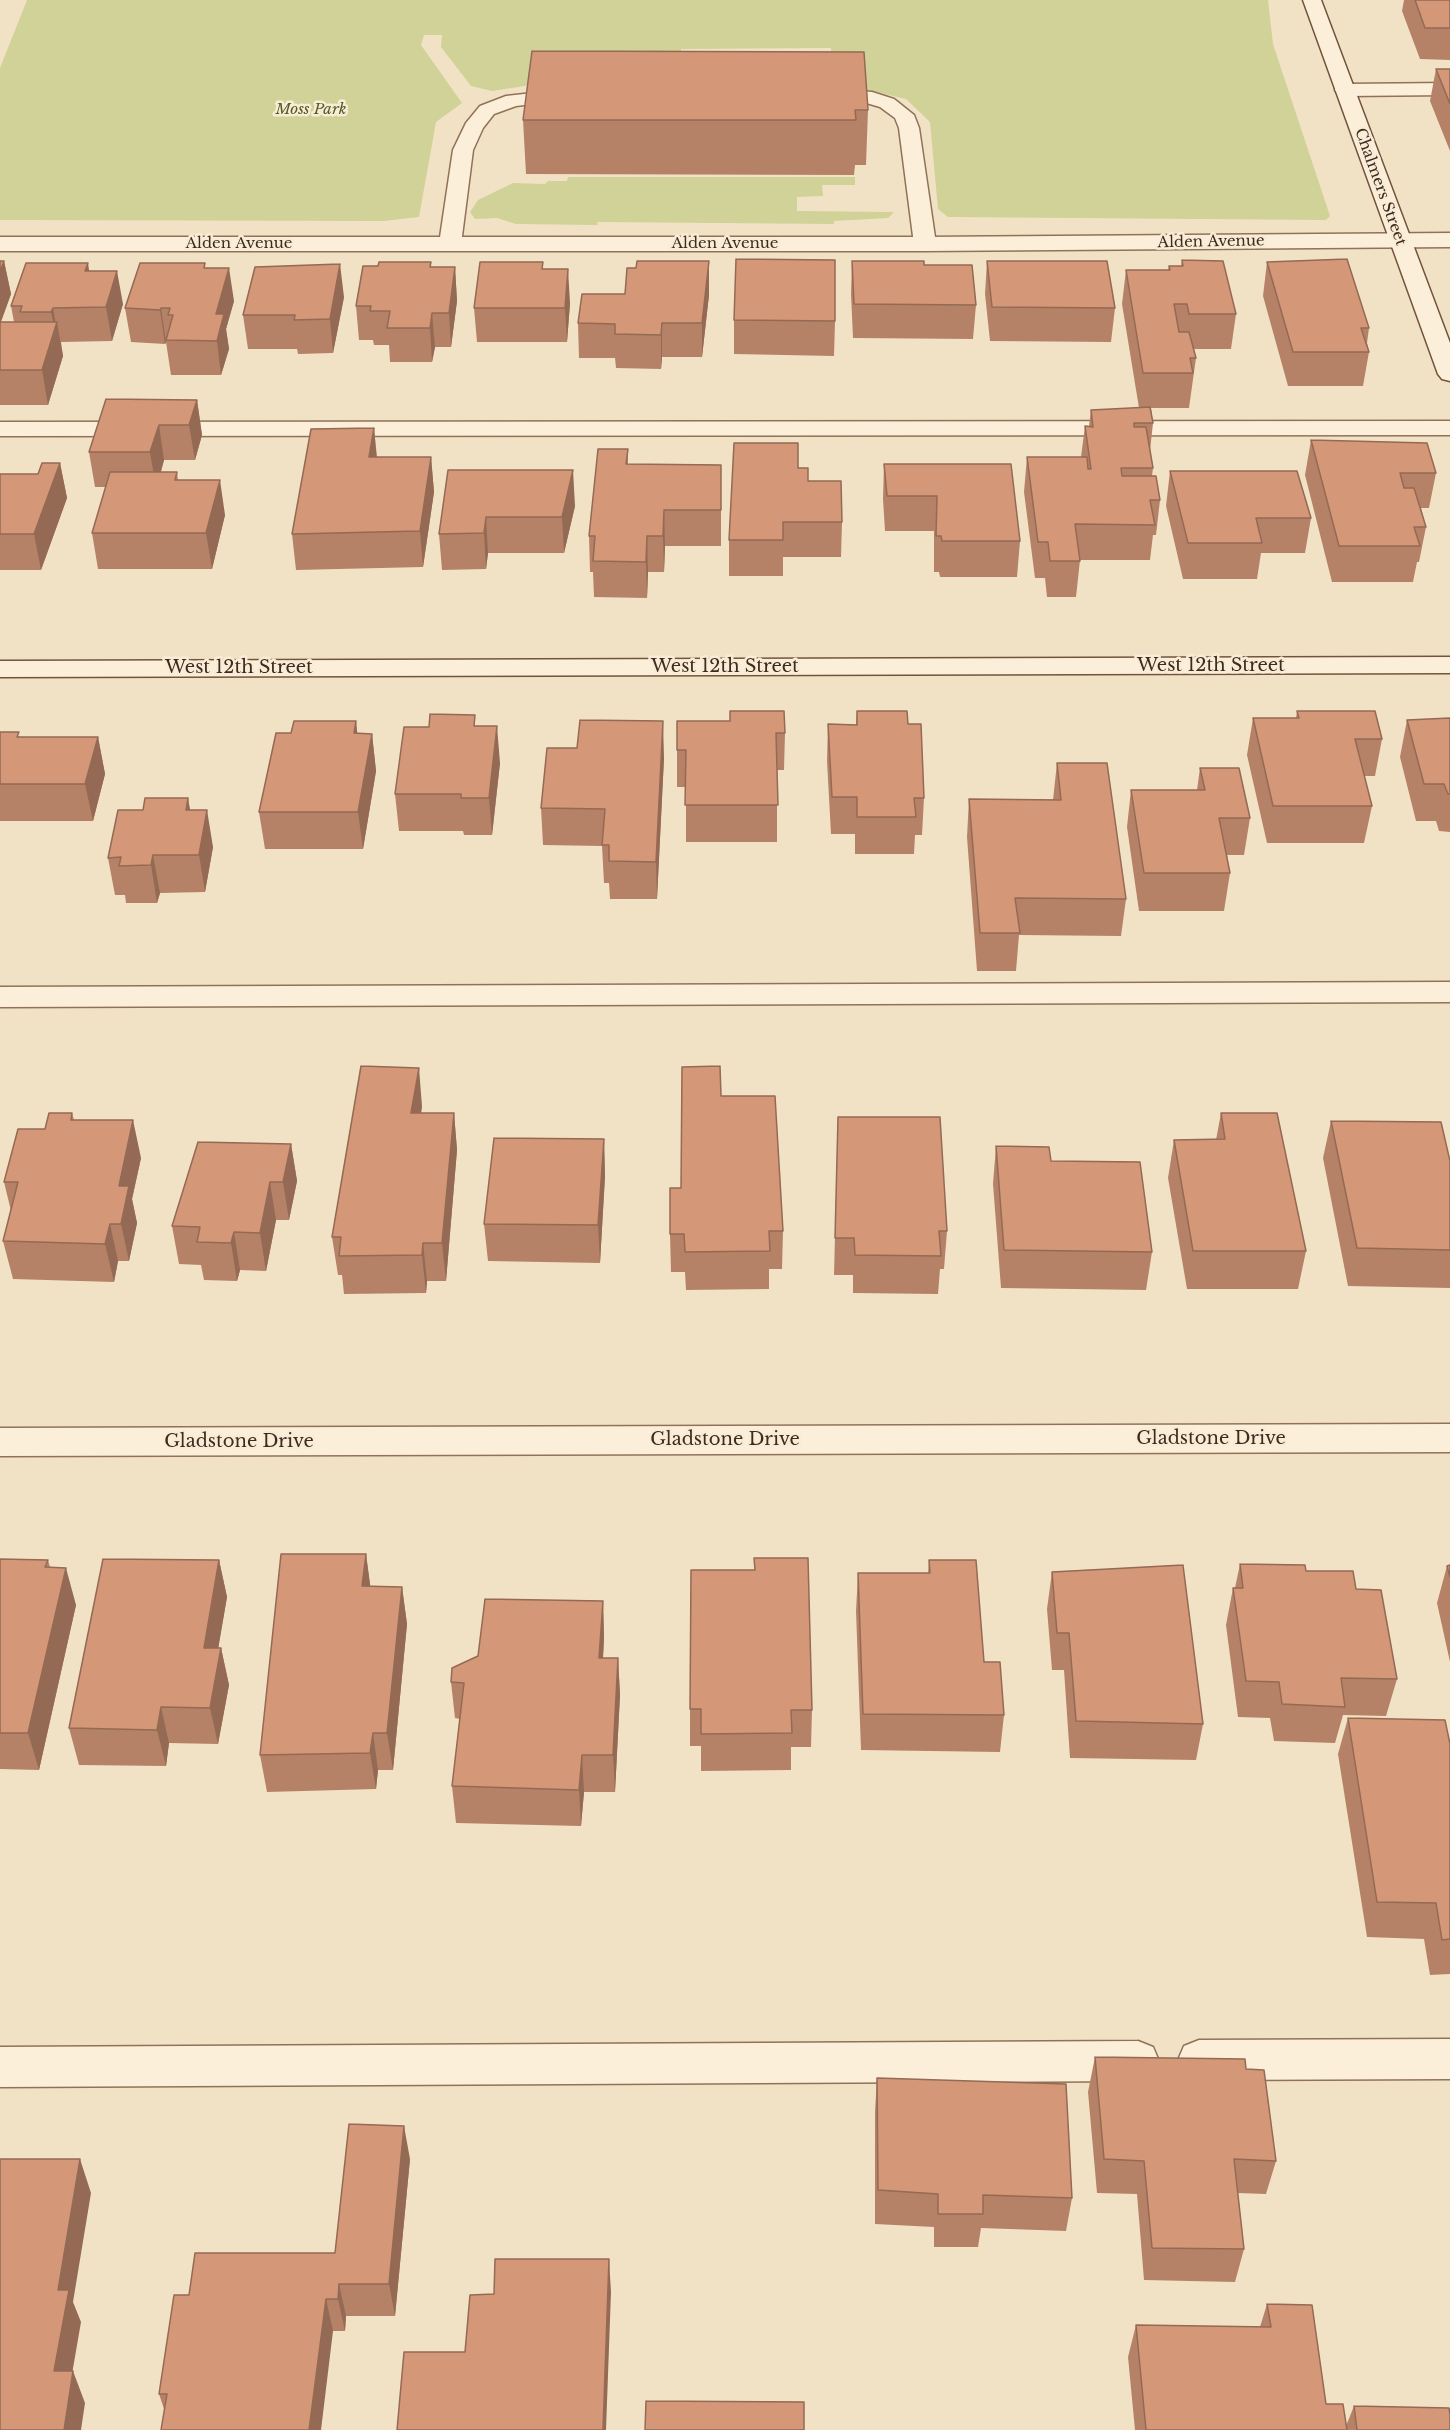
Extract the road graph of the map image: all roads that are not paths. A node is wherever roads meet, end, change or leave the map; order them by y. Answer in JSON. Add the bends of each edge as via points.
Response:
{"nodes":[{"id":1,"x":1312,"y":0,"type":"edge"},
{"id":2,"x":1450,"y":89,"type":"edge"},
{"id":3,"x":1345,"y":90,"type":"junction"},
{"id":4,"x":585,"y":94,"type":"edge"},
{"id":5,"x":808,"y":94,"type":"edge"},
{"id":6,"x":1400,"y":240,"type":"junction"},
{"id":7,"x":1450,"y":240,"type":"edge"},
{"id":8,"x":0,"y":244,"type":"edge"},
{"id":9,"x":450,"y":244,"type":"junction"},
{"id":10,"x":925,"y":244,"type":"junction"},
{"id":11,"x":1450,"y":374,"type":"edge"},
{"id":12,"x":1450,"y":428,"type":"edge"},
{"id":13,"x":0,"y":429,"type":"edge"},
{"id":14,"x":1450,"y":665,"type":"edge"},
{"id":15,"x":0,"y":669,"type":"edge"},
{"id":16,"x":1450,"y":992,"type":"edge"},
{"id":17,"x":0,"y":997,"type":"edge"},
{"id":18,"x":1450,"y":1438,"type":"edge"},
{"id":19,"x":0,"y":1443,"type":"edge"},
{"id":20,"x":1450,"y":2059,"type":"edge"},
{"id":21,"x":0,"y":2067,"type":"edge"}],
"edges":[{"from":1,"to":3,"type":"street","name":"Chalmers Street"},
{"from":2,"to":3,"type":"street"},
{"from":3,"to":6,"type":"street","name":"Chalmers Street"},
{"from":4,"to":9,"type":"street","via":[[513,100],[487,110],[473,127],[464,150]]},
{"from":5,"to":10,"type":"street","via":[[865,96],[887,103],[904,115]]},
{"from":6,"to":7,"type":"street","name":"Alden Avenue"},
{"from":6,"to":10,"type":"street","name":"Alden Avenue"},
{"from":6,"to":11,"type":"street","name":"Chalmers Street"},
{"from":8,"to":9,"type":"street","name":"Alden Avenue"},
{"from":9,"to":10,"type":"street","name":"Alden Avenue"},
{"from":12,"to":13,"type":"street"},
{"from":14,"to":15,"type":"street","name":"West 12th Street"},
{"from":16,"to":17,"type":"street"},
{"from":18,"to":19,"type":"street","name":"Gladstone Drive"},
{"from":20,"to":21,"type":"street"}]}
